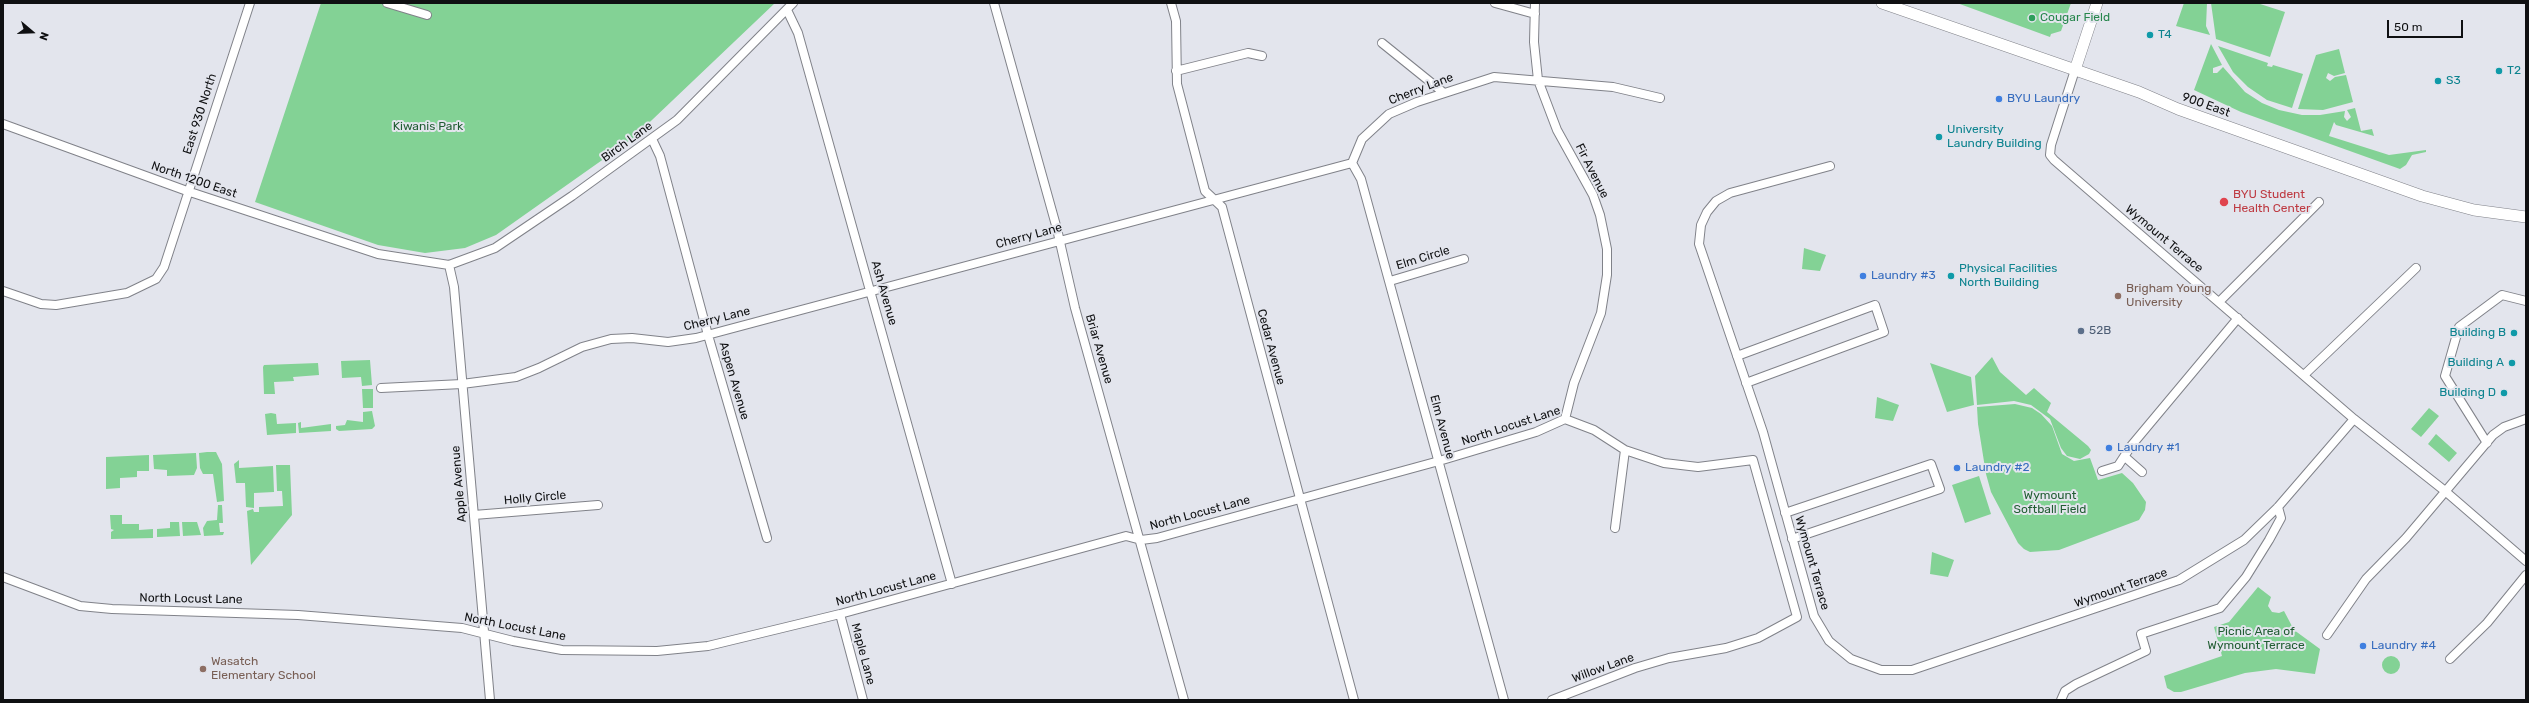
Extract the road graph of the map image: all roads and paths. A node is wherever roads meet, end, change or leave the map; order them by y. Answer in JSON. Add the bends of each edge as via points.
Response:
{"nodes":[{"id":1,"x":250,"y":3,"type":"edge"},
{"id":2,"x":387,"y":3,"type":"edge"},
{"id":3,"x":994,"y":3,"type":"edge"},
{"id":4,"x":1171,"y":3,"type":"edge"},
{"id":5,"x":1496,"y":3,"type":"edge"},
{"id":6,"x":1535,"y":3,"type":"edge"},
{"id":7,"x":1882,"y":3,"type":"edge"},
{"id":8,"x":2097,"y":3,"type":"edge"},
{"id":9,"x":790,"y":6,"type":"edge"},
{"id":10,"x":1535,"y":14,"type":"junction"},
{"id":11,"x":427,"y":15,"type":"dead end"},
{"id":12,"x":1382,"y":43,"type":"dead end"},
{"id":13,"x":1262,"y":56,"type":"dead end"},
{"id":14,"x":2075,"y":70,"type":"junction"},
{"id":15,"x":1176,"y":71,"type":"junction"},
{"id":16,"x":1538,"y":80,"type":"junction"},
{"id":17,"x":1444,"y":93,"type":"junction"},
{"id":18,"x":1660,"y":98,"type":"dead end"},
{"id":19,"x":3,"y":124,"type":"edge"},
{"id":20,"x":652,"y":139,"type":"junction"},
{"id":21,"x":1352,"y":163,"type":"junction"},
{"id":22,"x":1830,"y":166,"type":"dead end"},
{"id":23,"x":187,"y":191,"type":"junction"},
{"id":24,"x":1214,"y":199,"type":"junction"},
{"id":25,"x":2319,"y":202,"type":"dead end"},
{"id":26,"x":2526,"y":217,"type":"edge"},
{"id":27,"x":1060,"y":240,"type":"junction"},
{"id":28,"x":1464,"y":259,"type":"dead end"},
{"id":29,"x":448,"y":266,"type":"junction"},
{"id":30,"x":2416,"y":268,"type":"dead end"},
{"id":31,"x":1390,"y":281,"type":"junction"},
{"id":32,"x":3,"y":291,"type":"edge"},
{"id":33,"x":871,"y":291,"type":"junction"},
{"id":34,"x":2526,"y":301,"type":"edge"},
{"id":35,"x":2219,"y":302,"type":"junction"},
{"id":36,"x":2238,"y":318,"type":"junction"},
{"id":37,"x":708,"y":335,"type":"junction"},
{"id":38,"x":1737,"y":356,"type":"junction"},
{"id":39,"x":2304,"y":375,"type":"junction"},
{"id":40,"x":1746,"y":383,"type":"junction"},
{"id":41,"x":462,"y":384,"type":"junction"},
{"id":42,"x":381,"y":388,"type":"dead end"},
{"id":43,"x":2354,"y":419,"type":"junction"},
{"id":44,"x":2526,"y":419,"type":"edge"},
{"id":45,"x":1565,"y":420,"type":"junction"},
{"id":46,"x":2487,"y":442,"type":"junction"},
{"id":47,"x":1625,"y":450,"type":"junction"},
{"id":48,"x":2125,"y":457,"type":"junction"},
{"id":49,"x":1439,"y":461,"type":"junction"},
{"id":50,"x":2102,"y":471,"type":"dead end"},
{"id":51,"x":2142,"y":472,"type":"dead end"},
{"id":52,"x":2445,"y":491,"type":"junction"},
{"id":53,"x":1299,"y":499,"type":"junction"},
{"id":54,"x":598,"y":505,"type":"dead end"},
{"id":55,"x":2278,"y":506,"type":"junction"},
{"id":56,"x":1785,"y":513,"type":"junction"},
{"id":57,"x":474,"y":515,"type":"junction"},
{"id":58,"x":1615,"y":528,"type":"dead end"},
{"id":59,"x":767,"y":538,"type":"dead end"},
{"id":60,"x":1792,"y":539,"type":"junction"},
{"id":61,"x":1142,"y":540,"type":"junction"},
{"id":62,"x":2526,"y":561,"type":"edge"},
{"id":63,"x":2526,"y":574,"type":"edge"},
{"id":64,"x":3,"y":577,"type":"edge"},
{"id":65,"x":952,"y":584,"type":"junction"},
{"id":66,"x":840,"y":614,"type":"junction"},
{"id":67,"x":1797,"y":617,"type":"joint"},
{"id":68,"x":484,"y":634,"type":"junction"},
{"id":69,"x":2327,"y":635,"type":"dead end"},
{"id":70,"x":2450,"y":659,"type":"dead end"},
{"id":71,"x":490,"y":700,"type":"edge"},
{"id":72,"x":863,"y":700,"type":"edge"},
{"id":73,"x":1184,"y":700,"type":"edge"},
{"id":74,"x":1354,"y":700,"type":"edge"},
{"id":75,"x":1504,"y":700,"type":"edge"},
{"id":76,"x":1552,"y":700,"type":"edge"},
{"id":77,"x":2061,"y":700,"type":"edge"}],
"edges":[{"from":1,"to":23,"type":"street","name":"East 930 North"},
{"from":2,"to":11,"type":"street"},
{"from":3,"to":27,"type":"street","name":"Briar Avenue"},
{"from":4,"to":15,"type":"street","name":"Cedar Avenue","via":[[1176,21]]},
{"from":5,"to":10,"type":"street"},
{"from":6,"to":10,"type":"street","name":"Fir Avenue"},
{"from":7,"to":14,"type":"main road","name":"900 East"},
{"from":8,"to":14,"type":"main road"},
{"from":9,"to":20,"type":"street","name":"Birch Lane","via":[[677,120]]},
{"from":9,"to":33,"type":"street","name":"Ash Avenue"},
{"from":10,"to":16,"type":"street","name":"Fir Avenue","via":[[1534,42]]},
{"from":12,"to":17,"type":"street"},
{"from":13,"to":15,"type":"street","via":[[1248,53]]},
{"from":14,"to":26,"type":"main road","name":"900 East","via":[[2422,196],[2474,210]]},
{"from":14,"to":35,"type":"street","name":"Wymount Terrace","via":[[2050,155],[2057,164]]},
{"from":15,"to":24,"type":"street","name":"Cedar Avenue","via":[[1177,84],[1205,191]]},
{"from":16,"to":17,"type":"street","name":"Cherry Lane","via":[[1494,77]]},
{"from":16,"to":18,"type":"street","name":"Cherry Lane","via":[[1613,87]]},
{"from":16,"to":45,"type":"street","name":"Fir Avenue","via":[[1557,130],[1593,195],[1607,249],[1607,275],[1601,313],[1574,383]]},
{"from":17,"to":21,"type":"street","name":"Cherry Lane","via":[[1389,114],[1362,139]]},
{"from":19,"to":23,"type":"street","name":"North 1200 East"},
{"from":20,"to":29,"type":"street","name":"Birch Lane","via":[[494,248]]},
{"from":20,"to":37,"type":"street","name":"Aspen Avenue","via":[[660,156]]},
{"from":21,"to":24,"type":"street","name":"Cherry Lane"},
{"from":21,"to":31,"type":"street","name":"Elm Avenue","via":[[1361,179]]},
{"from":22,"to":38,"type":"street","name":"Wymount Terrace","via":[[1730,193],[1707,212],[1701,225],[1699,244]]},
{"from":23,"to":29,"type":"street","name":"North 1200 East","via":[[378,254]]},
{"from":23,"to":32,"type":"street","name":"East 930 North","via":[[164,267],[156,279],[137,290],[56,305],[41,304]]},
{"from":24,"to":27,"type":"street","name":"Cherry Lane"},
{"from":24,"to":53,"type":"street","name":"Cedar Avenue","via":[[1222,207]]},
{"from":25,"to":35,"type":"street"},
{"from":27,"to":33,"type":"street","name":"Cherry Lane"},
{"from":27,"to":61,"type":"street","name":"Briar Avenue","via":[[1075,308]]},
{"from":28,"to":31,"type":"street","name":"Elm Circle"},
{"from":29,"to":41,"type":"street","name":"Apple Avenue","via":[[454,287]]},
{"from":30,"to":39,"type":"street"},
{"from":31,"to":49,"type":"street","name":"Elm Avenue"},
{"from":33,"to":37,"type":"street","name":"Cherry Lane"},
{"from":33,"to":65,"type":"street","name":"Ash Avenue"},
{"from":34,"to":46,"type":"street","via":[[2502,295],[2459,327],[2445,376]]},
{"from":35,"to":36,"type":"street","name":"Wymount Terrace"},
{"from":36,"to":39,"type":"street","name":"Wymount Terrace"},
{"from":36,"to":48,"type":"street","via":[[2131,446]]},
{"from":37,"to":41,"type":"street","name":"Cherry Lane","via":[[668,342],[632,338],[610,339],[582,347],[516,377]]},
{"from":37,"to":59,"type":"street","name":"Aspen Avenue"},
{"from":38,"to":40,"type":"street","name":"Wymount Terrace"},
{"from":38,"to":40,"type":"street","via":[[1875,305],[1884,332]]},
{"from":39,"to":43,"type":"street","name":"Wymount Terrace"},
{"from":40,"to":56,"type":"street","name":"Wymount Terrace","via":[[1763,432]]},
{"from":41,"to":42,"type":"street","name":"Cherry Lane"},
{"from":41,"to":57,"type":"street","name":"Apple Avenue"},
{"from":43,"to":52,"type":"street","name":"Wymount Terrace"},
{"from":43,"to":55,"type":"street","name":"Wymount Terrace"},
{"from":44,"to":46,"type":"street","via":[[2504,427]]},
{"from":45,"to":47,"type":"street","name":"North Locust Lane","via":[[1594,430]]},
{"from":45,"to":49,"type":"street","name":"North Locust Lane","via":[[1536,432]]},
{"from":46,"to":52,"type":"street"},
{"from":47,"to":58,"type":"street"},
{"from":47,"to":67,"type":"street","name":"North Locust Lane","via":[[1682,466],[1714,466],[1753,460]]},
{"from":48,"to":50,"type":"street","via":[[2118,466]]},
{"from":48,"to":51,"type":"street"},
{"from":49,"to":53,"type":"street","name":"North Locust Lane"},
{"from":49,"to":75,"type":"street","name":"Elm Avenue"},
{"from":52,"to":62,"type":"street","name":"Wymount Terrace"},
{"from":52,"to":69,"type":"street","via":[[2406,538],[2366,579]]},
{"from":53,"to":61,"type":"street","name":"North Locust Lane"},
{"from":53,"to":74,"type":"street","name":"Cedar Avenue"},
{"from":54,"to":57,"type":"street","name":"Holly Circle"},
{"from":55,"to":60,"type":"street","name":"Wymount Terrace","via":[[2244,540],[2179,580],[1912,670],[1897,671],[1865,666],[1839,651],[1814,616]]},
{"from":55,"to":77,"type":"street","via":[[2281,518],[2257,561],[2220,608],[2215,612],[2140,634],[2146,651],[2076,684],[2065,691]]},
{"from":56,"to":60,"type":"street","name":"Wymount Terrace"},
{"from":56,"to":60,"type":"street","via":[[1931,464],[1940,489]]},
{"from":57,"to":68,"type":"street","name":"Apple Avenue"},
{"from":61,"to":65,"type":"street","name":"North Locust Lane","via":[[1126,536]]},
{"from":61,"to":73,"type":"street","name":"Briar Avenue"},
{"from":63,"to":70,"type":"street","via":[[2487,622]]},
{"from":64,"to":68,"type":"street","name":"North Locust Lane","via":[[80,606],[298,615],[462,628]]},
{"from":65,"to":66,"type":"street","name":"North Locust Lane"},
{"from":66,"to":68,"type":"street","name":"North Locust Lane","via":[[708,646],[657,651],[562,650]]},
{"from":66,"to":72,"type":"street","name":"Maple Lane"},
{"from":67,"to":76,"type":"street","name":"Willow Lane","via":[[1758,638],[1726,648],[1635,668]]},
{"from":68,"to":71,"type":"street","name":"Apple Avenue"}]}
